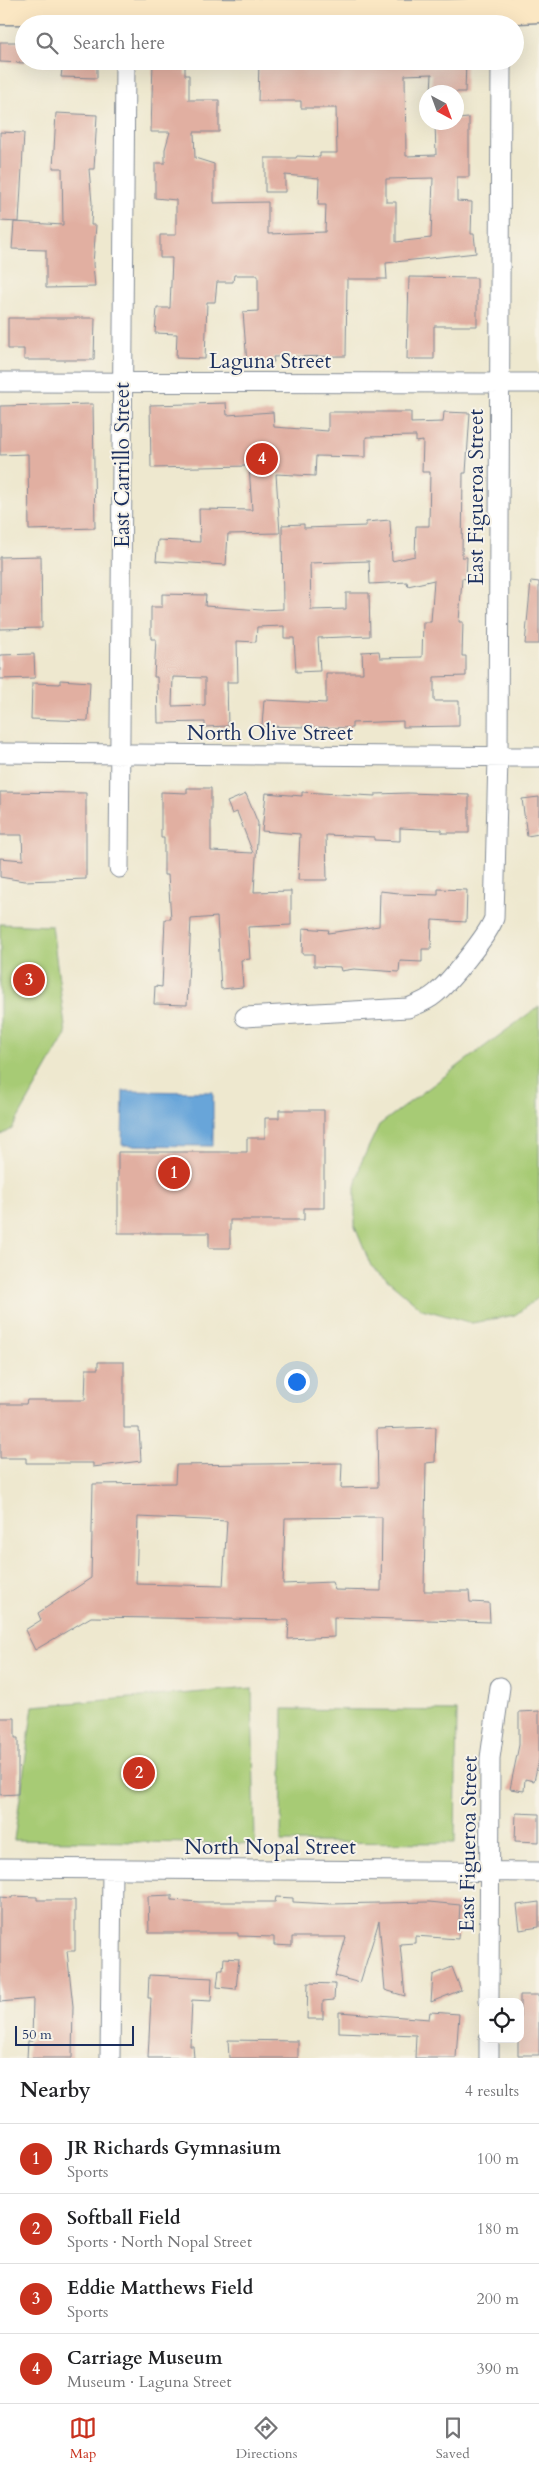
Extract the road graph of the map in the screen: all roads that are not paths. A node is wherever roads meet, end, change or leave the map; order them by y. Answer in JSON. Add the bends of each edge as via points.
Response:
{"nodes":[{"id":1,"x":539,"y":9,"type":"edge"},
{"id":2,"x":0,"y":11,"type":"edge"},
{"id":3,"x":501,"y":11,"type":"edge"},
{"id":4,"x":125,"y":12,"type":"edge"},
{"id":5,"x":125,"y":70,"type":"edge"},
{"id":6,"x":501,"y":70,"type":"edge"},
{"id":7,"x":0,"y":382,"type":"edge"},
{"id":8,"x":123,"y":383,"type":"junction"},
{"id":9,"x":539,"y":383,"type":"edge"},
{"id":10,"x":500,"y":384,"type":"junction"},
{"id":11,"x":0,"y":753,"type":"edge"},
{"id":12,"x":121,"y":754,"type":"junction"},
{"id":13,"x":498,"y":757,"type":"junction"},
{"id":14,"x":539,"y":758,"type":"edge"},
{"id":15,"x":119,"y":868,"type":"dead end"},
{"id":16,"x":245,"y":1017,"type":"dead end"},
{"id":17,"x":500,"y":1687,"type":"dead end"},
{"id":18,"x":0,"y":1868,"type":"edge"},
{"id":19,"x":112,"y":1869,"type":"junction"},
{"id":20,"x":490,"y":1872,"type":"junction"},
{"id":21,"x":539,"y":1872,"type":"edge"},
{"id":22,"x":489,"y":1998,"type":"edge"},
{"id":23,"x":489,"y":2043,"type":"edge"},
{"id":24,"x":110,"y":2058,"type":"edge"},
{"id":25,"x":489,"y":2058,"type":"edge"}],
"edges":[{"from":1,"to":3,"type":"main road"},
{"from":2,"to":4,"type":"main road"},
{"from":3,"to":4,"type":"main road"},
{"from":5,"to":8,"type":"street","name":"East Carrillo Street"},
{"from":6,"to":10,"type":"street","name":"East Figueroa Street"},
{"from":7,"to":8,"type":"street","name":"Laguna Street"},
{"from":8,"to":10,"type":"street","name":"Laguna Street"},
{"from":8,"to":12,"type":"street","name":"East Carrillo Street"},
{"from":9,"to":10,"type":"street","name":"Laguna Street"},
{"from":10,"to":13,"type":"street","name":"East Figueroa Street"},
{"from":11,"to":12,"type":"street","name":"North Olive Street"},
{"from":12,"to":13,"type":"street","name":"North Olive Street"},
{"from":12,"to":15,"type":"street","name":"East Carrillo Street"},
{"from":13,"to":14,"type":"street","name":"North Olive Street"},
{"from":13,"to":16,"type":"street","name":"East Figueroa Street","via":[[494,918],[488,932],[437,993],[408,1008]]},
{"from":17,"to":20,"type":"street","name":"East Figueroa Street","via":[[490,1758]]},
{"from":18,"to":19,"type":"street","name":"North Nopal Street"},
{"from":19,"to":20,"type":"street","name":"North Nopal Street"},
{"from":19,"to":24,"type":"street"},
{"from":20,"to":21,"type":"street","name":"North Nopal Street"},
{"from":20,"to":22,"type":"street","name":"East Figueroa Street"},
{"from":23,"to":25,"type":"street"}]}
